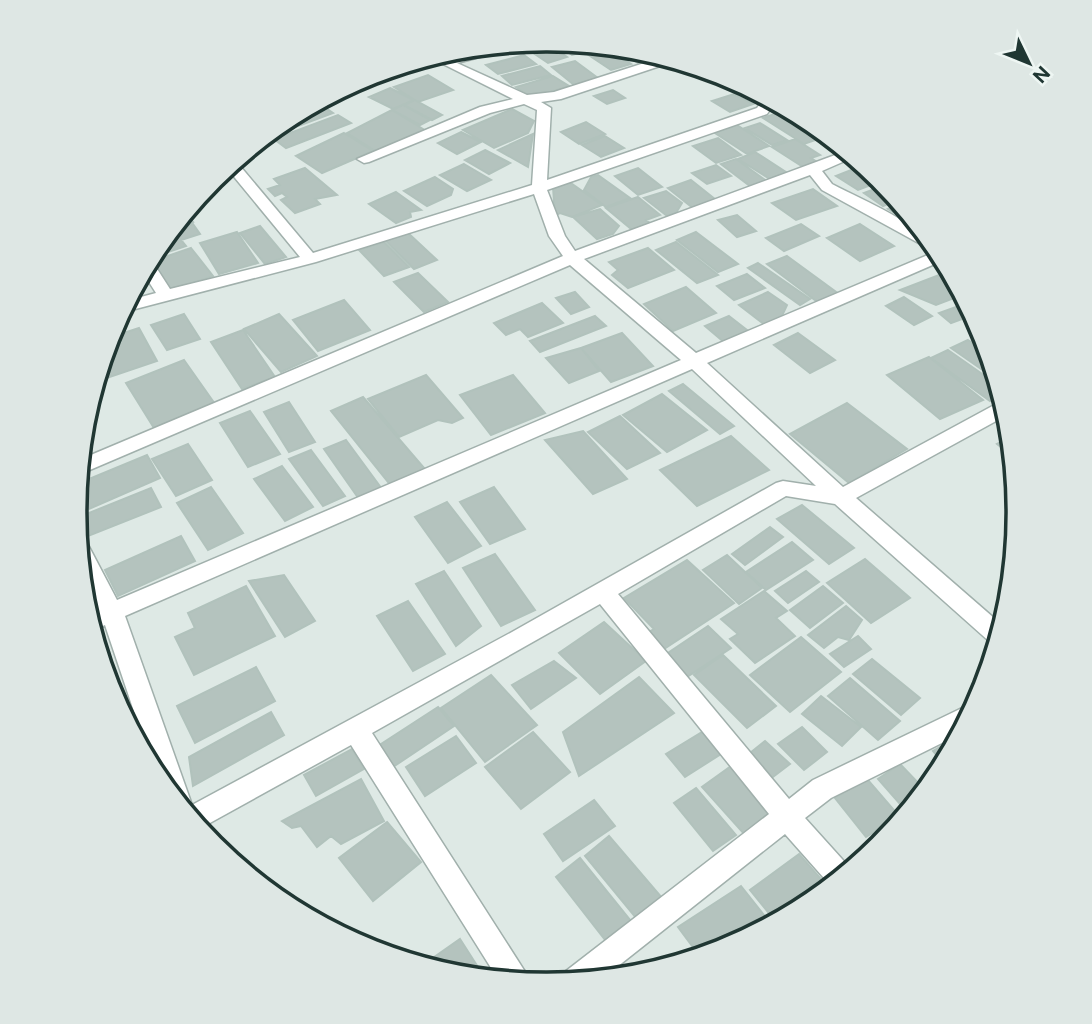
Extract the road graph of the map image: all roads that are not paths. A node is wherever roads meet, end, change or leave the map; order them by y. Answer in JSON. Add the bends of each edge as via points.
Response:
{"nodes":[{"id":1,"x":450,"y":63,"type":"edge"},
{"id":2,"x":652,"y":65,"type":"edge"},
{"id":3,"x":527,"y":99,"type":"junction"},
{"id":4,"x":764,"y":108,"type":"edge"},
{"id":5,"x":839,"y":158,"type":"edge"},
{"id":6,"x":364,"y":159,"type":"dead end"},
{"id":7,"x":813,"y":169,"type":"junction"},
{"id":8,"x":239,"y":171,"type":"edge"},
{"id":9,"x":540,"y":188,"type":"junction"},
{"id":10,"x":912,"y":234,"type":"edge"},
{"id":11,"x":572,"y":258,"type":"junction"},
{"id":12,"x":310,"y":259,"type":"junction"},
{"id":13,"x":930,"y":260,"type":"edge"},
{"id":14,"x":153,"y":275,"type":"edge"},
{"id":15,"x":166,"y":295,"type":"junction"},
{"id":16,"x":136,"y":304,"type":"edge"},
{"id":17,"x":693,"y":360,"type":"junction"},
{"id":18,"x":995,"y":413,"type":"edge"},
{"id":19,"x":89,"y":464,"type":"edge"},
{"id":20,"x":841,"y":497,"type":"junction"},
{"id":21,"x":90,"y":569,"type":"edge"},
{"id":22,"x":602,"y":591,"type":"junction"},
{"id":23,"x":112,"y":612,"type":"junction"},
{"id":24,"x":99,"y":618,"type":"edge"},
{"id":25,"x":991,"y":629,"type":"edge"},
{"id":26,"x":953,"y":724,"type":"edge"},
{"id":27,"x":356,"y":730,"type":"junction"},
{"id":28,"x":168,"y":772,"type":"edge"},
{"id":29,"x":201,"y":815,"type":"edge"},
{"id":30,"x":788,"y":816,"type":"junction"},
{"id":31,"x":835,"y":870,"type":"edge"},
{"id":32,"x":509,"y":970,"type":"edge"},
{"id":33,"x":591,"y":970,"type":"edge"}],
"edges":[{"from":1,"to":3,"type":"street"},
{"from":2,"to":3,"type":"street","via":[[556,96]]},
{"from":3,"to":6,"type":"street","via":[[485,110]]},
{"from":3,"to":9,"type":"street","via":[[544,108]]},
{"from":4,"to":9,"type":"street"},
{"from":5,"to":7,"type":"street"},
{"from":7,"to":10,"type":"street","via":[[827,187]]},
{"from":7,"to":11,"type":"street"},
{"from":8,"to":12,"type":"street"},
{"from":9,"to":11,"type":"street","via":[[557,236]]},
{"from":9,"to":12,"type":"street"},
{"from":11,"to":17,"type":"street"},
{"from":11,"to":19,"type":"street"},
{"from":12,"to":15,"type":"street"},
{"from":13,"to":17,"type":"street"},
{"from":14,"to":15,"type":"street"},
{"from":15,"to":16,"type":"street"},
{"from":17,"to":20,"type":"street"},
{"from":17,"to":23,"type":"street"},
{"from":18,"to":20,"type":"street"},
{"from":20,"to":22,"type":"street","via":[[783,488]]},
{"from":20,"to":25,"type":"street"},
{"from":21,"to":23,"type":"street"},
{"from":22,"to":27,"type":"street"},
{"from":22,"to":30,"type":"street"},
{"from":23,"to":24,"type":"street"},
{"from":23,"to":28,"type":"street"},
{"from":26,"to":30,"type":"street","via":[[822,789]]},
{"from":27,"to":29,"type":"street"},
{"from":27,"to":32,"type":"street"},
{"from":30,"to":31,"type":"street"},
{"from":30,"to":33,"type":"street"}]}
